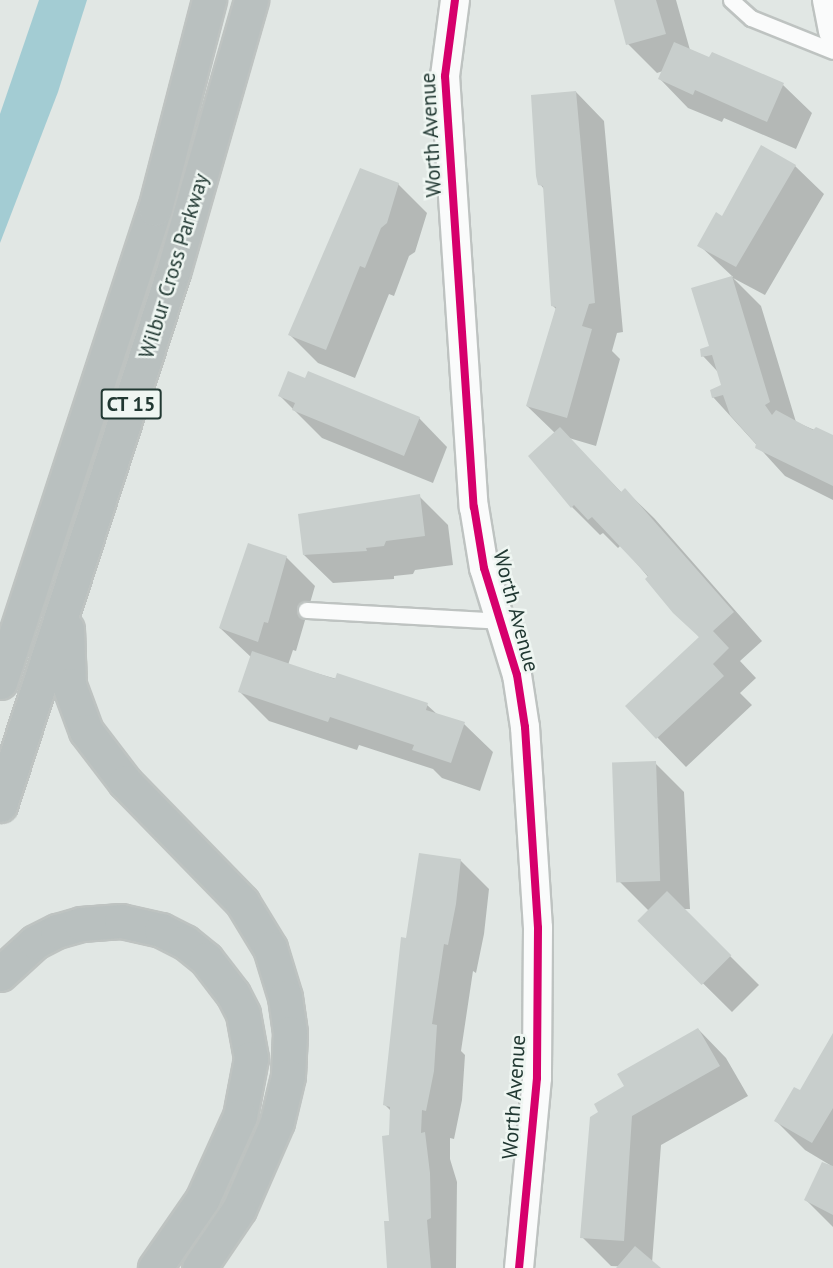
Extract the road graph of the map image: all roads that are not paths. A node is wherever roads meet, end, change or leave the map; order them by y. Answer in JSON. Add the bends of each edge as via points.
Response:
{"nodes":[{"id":1,"x":209,"y":0,"type":"edge"},
{"id":2,"x":251,"y":0,"type":"edge"},
{"id":3,"x":455,"y":0,"type":"edge"},
{"id":4,"x":731,"y":0,"type":"edge"},
{"id":5,"x":829,"y":2,"type":"edge"},
{"id":6,"x":833,"y":31,"type":"edge"},
{"id":7,"x":833,"y":51,"type":"edge"},
{"id":8,"x":66,"y":604,"type":"junction"},
{"id":9,"x":306,"y":610,"type":"dead end"},
{"id":10,"x":501,"y":621,"type":"junction"},
{"id":11,"x":0,"y":682,"type":"edge"},
{"id":12,"x":0,"y":805,"type":"edge"},
{"id":13,"x":0,"y":974,"type":"edge"},
{"id":14,"x":155,"y":1268,"type":"edge"},
{"id":15,"x":199,"y":1268,"type":"edge"},
{"id":16,"x":519,"y":1268,"type":"edge"}],
"edges":[{"from":1,"to":11,"type":"highway","name":"Wilbur Cross Parkway","number":"CT 15","via":[[155,209]]},
{"from":2,"to":8,"type":"highway","name":"Wilbur Cross Parkway","number":"CT 15","via":[[174,269]]},
{"from":3,"to":10,"type":"street","name":"Worth Avenue","via":[[445,76],[473,496],[484,568]]},
{"from":4,"to":7,"type":"lane","via":[[751,18]]},
{"from":5,"to":6,"type":"street"},
{"from":8,"to":12,"type":"highway","name":"Wilbur Cross Parkway","number":"CT 15"},
{"from":8,"to":15,"type":"highway","via":[[69,685],[86,731],[125,782],[242,902],[270,948],[285,998],[290,1034],[288,1076],[277,1122],[239,1209]]},
{"from":9,"to":10,"type":"lane"},
{"from":10,"to":16,"type":"street","name":"Worth Avenue","via":[[517,675],[525,727],[538,928],[537,1078]]},
{"from":13,"to":14,"type":"highway","via":[[35,942],[57,931],[81,924],[122,921],[161,930],[185,942],[206,959],[243,1014],[251,1058],[240,1116],[202,1200]]}]}
